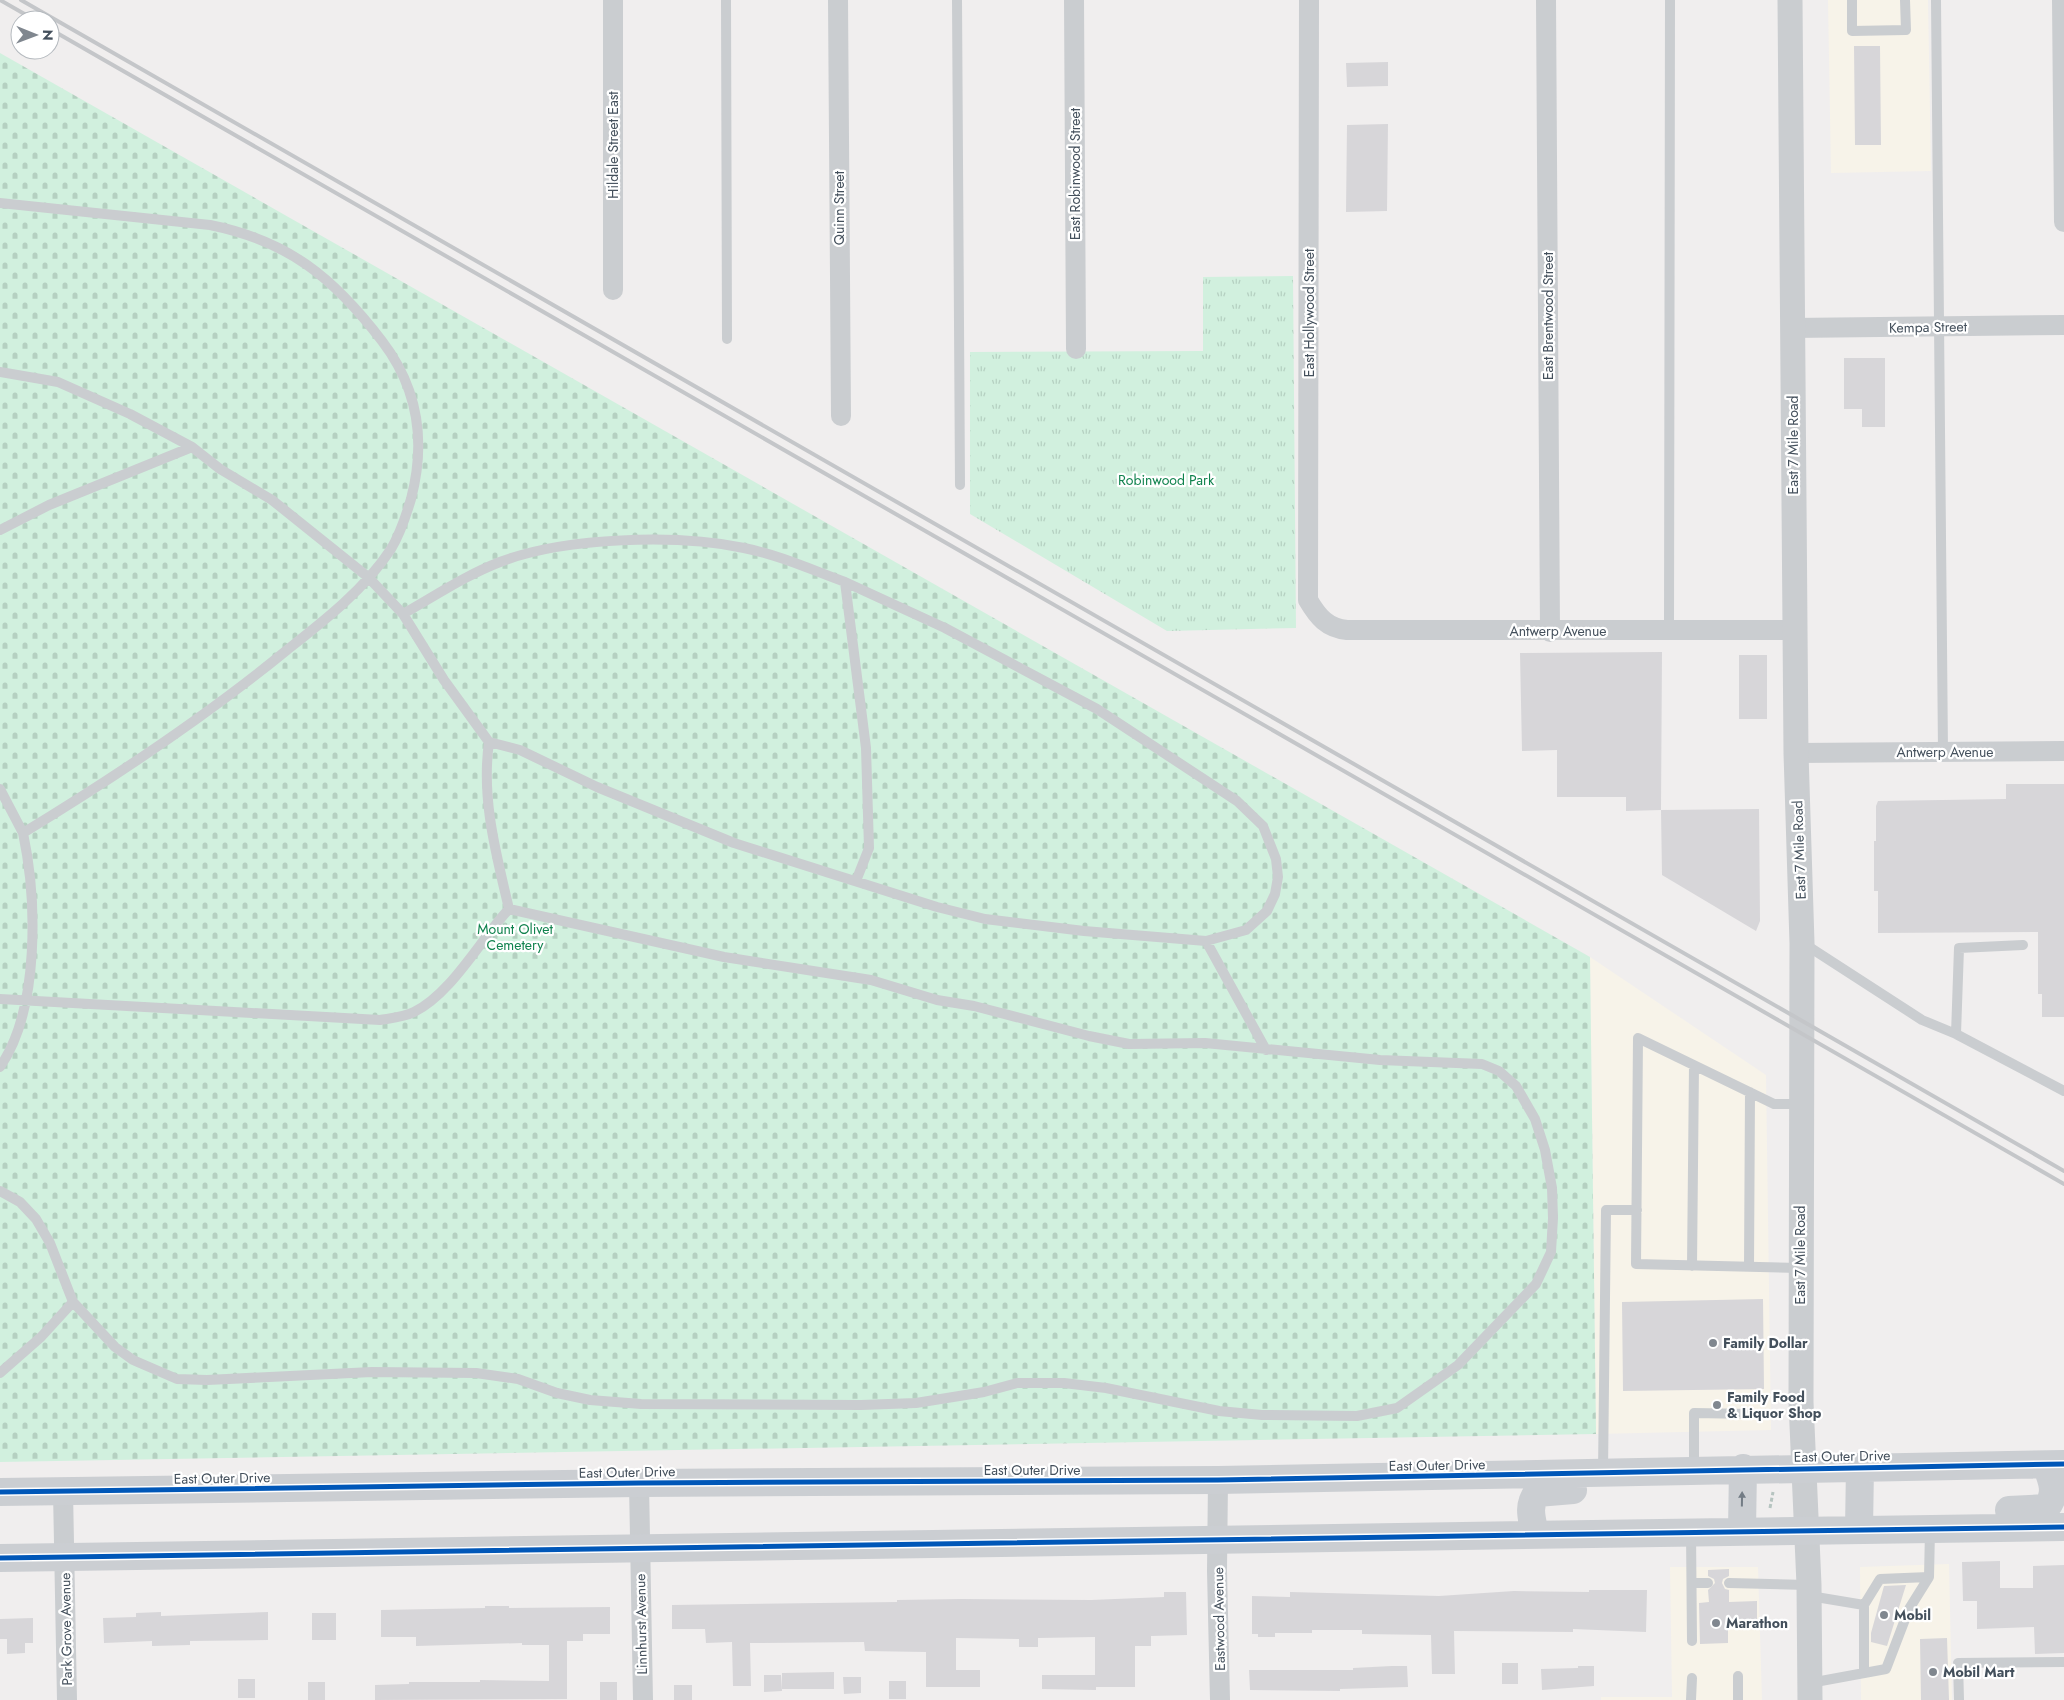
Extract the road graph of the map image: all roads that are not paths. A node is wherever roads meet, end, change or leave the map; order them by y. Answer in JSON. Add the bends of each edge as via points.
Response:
{"nodes":[{"id":1,"x":613,"y":0,"type":"edge"},
{"id":2,"x":726,"y":0,"type":"edge"},
{"id":3,"x":838,"y":0,"type":"edge"},
{"id":4,"x":957,"y":0,"type":"edge"},
{"id":5,"x":1074,"y":0,"type":"edge"},
{"id":6,"x":1309,"y":0,"type":"edge"},
{"id":7,"x":1546,"y":0,"type":"edge"},
{"id":8,"x":1670,"y":0,"type":"edge"},
{"id":9,"x":1790,"y":0,"type":"edge"},
{"id":10,"x":1852,"y":0,"type":"edge"},
{"id":11,"x":1905,"y":0,"type":"edge"},
{"id":12,"x":1936,"y":0,"type":"edge"},
{"id":13,"x":2062,"y":0,"type":"edge"},
{"id":14,"x":0,"y":203,"type":"edge"},
{"id":15,"x":2064,"y":222,"type":"edge"},
{"id":16,"x":614,"y":290,"type":"dead end"},
{"id":17,"x":2064,"y":325,"type":"edge"},
{"id":18,"x":1938,"y":327,"type":"junction"},
{"id":19,"x":1792,"y":328,"type":"junction"},
{"id":20,"x":727,"y":338,"type":"dead end"},
{"id":21,"x":1076,"y":349,"type":"dead end"},
{"id":22,"x":0,"y":372,"type":"edge"},
{"id":23,"x":841,"y":416,"type":"dead end"},
{"id":24,"x":192,"y":447,"type":"junction"},
{"id":25,"x":960,"y":485,"type":"dead end"},
{"id":26,"x":0,"y":530,"type":"edge"},
{"id":27,"x":368,"y":577,"type":"junction"},
{"id":28,"x":845,"y":582,"type":"junction"},
{"id":29,"x":403,"y":614,"type":"junction"},
{"id":30,"x":1324,"y":621,"type":"joint"},
{"id":31,"x":1795,"y":630,"type":"junction"},
{"id":32,"x":1669,"y":631,"type":"junction"},
{"id":33,"x":1550,"y":632,"type":"junction"},
{"id":34,"x":489,"y":742,"type":"junction"},
{"id":35,"x":2064,"y":751,"type":"edge"},
{"id":36,"x":1943,"y":752,"type":"junction"},
{"id":37,"x":1796,"y":754,"type":"junction"},
{"id":38,"x":0,"y":789,"type":"edge"},
{"id":39,"x":23,"y":833,"type":"junction"},
{"id":40,"x":856,"y":881,"type":"junction"},
{"id":41,"x":509,"y":909,"type":"junction"},
{"id":42,"x":1206,"y":941,"type":"junction"},
{"id":43,"x":1802,"y":943,"type":"junction"},
{"id":44,"x":2023,"y":945,"type":"dead end"},
{"id":45,"x":0,"y":999,"type":"edge"},
{"id":46,"x":24,"y":1001,"type":"junction"},
{"id":47,"x":1956,"y":1034,"type":"junction"},
{"id":48,"x":1266,"y":1050,"type":"junction"},
{"id":49,"x":1694,"y":1065,"type":"junction"},
{"id":50,"x":0,"y":1067,"type":"edge"},
{"id":51,"x":2064,"y":1091,"type":"edge"},
{"id":52,"x":1750,"y":1092,"type":"junction"},
{"id":53,"x":1801,"y":1104,"type":"junction"},
{"id":54,"x":0,"y":1190,"type":"edge"},
{"id":55,"x":1637,"y":1210,"type":"junction"},
{"id":56,"x":1692,"y":1266,"type":"junction"},
{"id":57,"x":1749,"y":1267,"type":"junction"},
{"id":58,"x":1800,"y":1268,"type":"junction"},
{"id":59,"x":73,"y":1302,"type":"junction"},
{"id":60,"x":0,"y":1373,"type":"edge"},
{"id":61,"x":1752,"y":1414,"type":"dead end"},
{"id":62,"x":2055,"y":1464,"type":"edge"},
{"id":63,"x":1743,"y":1468,"type":"junction"},
{"id":64,"x":1804,"y":1468,"type":"junction"},
{"id":65,"x":1860,"y":1468,"type":"junction"},
{"id":66,"x":1690,"y":1470,"type":"junction"},
{"id":67,"x":1603,"y":1473,"type":"junction"},
{"id":68,"x":1218,"y":1480,"type":"junction"},
{"id":69,"x":639,"y":1483,"type":"junction"},
{"id":70,"x":63,"y":1491,"type":"junction"},
{"id":71,"x":0,"y":1492,"type":"edge"},
{"id":72,"x":2064,"y":1527,"type":"edge"},
{"id":73,"x":1930,"y":1529,"type":"junction"},
{"id":74,"x":1806,"y":1530,"type":"junction"},
{"id":75,"x":1860,"y":1530,"type":"junction"},
{"id":76,"x":1691,"y":1531,"type":"junction"},
{"id":77,"x":1742,"y":1531,"type":"junction"},
{"id":78,"x":1535,"y":1534,"type":"junction"},
{"id":79,"x":1218,"y":1539,"type":"junction"},
{"id":80,"x":640,"y":1548,"type":"junction"},
{"id":81,"x":64,"y":1557,"type":"junction"},
{"id":82,"x":0,"y":1558,"type":"edge"},
{"id":83,"x":1928,"y":1577,"type":"junction"},
{"id":84,"x":1692,"y":1583,"type":"junction"},
{"id":85,"x":1708,"y":1583,"type":"dead end"},
{"id":86,"x":1730,"y":1583,"type":"dead end"},
{"id":87,"x":1809,"y":1591,"type":"junction"},
{"id":88,"x":1880,"y":1600,"type":"dead end"},
{"id":89,"x":1866,"y":1601,"type":"junction"},
{"id":90,"x":1692,"y":1641,"type":"dead end"},
{"id":91,"x":2064,"y":1662,"type":"edge"},
{"id":92,"x":1864,"y":1673,"type":"junction"},
{"id":93,"x":1738,"y":1676,"type":"dead end"},
{"id":94,"x":1692,"y":1678,"type":"dead end"},
{"id":95,"x":1810,"y":1691,"type":"edge"},
{"id":96,"x":67,"y":1700,"type":"edge"},
{"id":97,"x":643,"y":1700,"type":"edge"},
{"id":98,"x":1220,"y":1700,"type":"edge"},
{"id":99,"x":1691,"y":1700,"type":"edge"},
{"id":100,"x":1738,"y":1700,"type":"edge"},
{"id":101,"x":1959,"y":1700,"type":"edge"}],
"edges":[{"from":1,"to":16,"type":"street","name":"Hildale Street East"},
{"from":2,"to":20,"type":"lane"},
{"from":3,"to":23,"type":"street","name":"Quinn Street"},
{"from":4,"to":25,"type":"lane"},
{"from":5,"to":21,"type":"street","name":"East Robinwood Street"},
{"from":6,"to":30,"type":"street","name":"East Hollywood Street","via":[[1308,600]]},
{"from":7,"to":33,"type":"street","name":"East Brentwood Street"},
{"from":8,"to":32,"type":"lane"},
{"from":9,"to":19,"type":"street","name":"East 7 Mile Road"},
{"from":10,"to":11,"type":"lane","via":[[1852,31],[1906,30]]},
{"from":12,"to":18,"type":"lane"},
{"from":13,"to":15,"type":"street"},
{"from":14,"to":27,"type":"lane","via":[[210,225],[242,232],[297,258],[327,279],[366,319],[402,369],[418,420],[419,454],[406,517],[391,548]]},
{"from":17,"to":18,"type":"street","name":"Kempa Street"},
{"from":18,"to":19,"type":"street","name":"Kempa Street"},
{"from":18,"to":36,"type":"lane"},
{"from":19,"to":31,"type":"street","name":"East 7 Mile Road"},
{"from":22,"to":24,"type":"lane","via":[[58,382],[130,414]]},
{"from":24,"to":26,"type":"lane","via":[[49,505]]},
{"from":24,"to":27,"type":"lane","via":[[220,469],[272,500]]},
{"from":27,"to":29,"type":"lane"},
{"from":27,"to":39,"type":"lane","via":[[323,621],[247,683],[158,748]]},
{"from":28,"to":29,"type":"lane","via":[[745,548],[685,540],[625,541],[557,548],[501,562]]},
{"from":28,"to":40,"type":"lane","via":[[866,748],[869,848]]},
{"from":28,"to":42,"type":"lane","via":[[945,628],[1097,709],[1250,812],[1263,826],[1276,859],[1278,877],[1275,894],[1267,911],[1246,930]]},
{"from":29,"to":34,"type":"lane","via":[[444,680]]},
{"from":30,"to":33,"type":"street","name":"Antwerp Avenue","via":[[1336,629],[1347,630]]},
{"from":31,"to":32,"type":"street","name":"Antwerp Avenue"},
{"from":31,"to":37,"type":"street","name":"East 7 Mile Road"},
{"from":32,"to":33,"type":"street","name":"Antwerp Avenue"},
{"from":34,"to":40,"type":"lane","via":[[520,750],[597,787],[734,843]]},
{"from":34,"to":41,"type":"lane","via":[[485,768],[487,806]]},
{"from":35,"to":36,"type":"street","name":"Antwerp Avenue"},
{"from":36,"to":37,"type":"street","name":"Antwerp Avenue"},
{"from":37,"to":43,"type":"street","name":"East 7 Mile Road"},
{"from":38,"to":39,"type":"lane"},
{"from":39,"to":46,"type":"lane","via":[[30,863],[33,924],[31,964]]},
{"from":40,"to":42,"type":"lane","via":[[985,919]]},
{"from":41,"to":46,"type":"lane","via":[[438,995],[400,1017],[380,1020]]},
{"from":41,"to":48,"type":"lane","via":[[724,957],[871,980],[937,1000],[974,1006],[1088,1036],[1121,1042],[1204,1043]]},
{"from":42,"to":48,"type":"lane"},
{"from":43,"to":47,"type":"lane","via":[[1922,1020]]},
{"from":43,"to":53,"type":"street","name":"East 7 Mile Road"},
{"from":44,"to":47,"type":"lane","via":[[1959,948]]},
{"from":45,"to":46,"type":"lane"},
{"from":46,"to":50,"type":"lane","via":[[17,1032]]},
{"from":47,"to":51,"type":"lane"},
{"from":48,"to":59,"type":"lane","via":[[1380,1060],[1482,1064],[1499,1071],[1516,1086],[1535,1119],[1548,1169],[1553,1218],[1551,1252],[1536,1284],[1458,1365],[1397,1408],[1357,1416],[1262,1415],[1220,1411],[1064,1383],[1017,1383],[916,1403],[852,1405],[641,1404],[557,1393],[518,1379],[476,1373],[372,1372],[176,1379],[133,1360],[115,1347]]},
{"from":49,"to":52,"type":"lane"},
{"from":49,"to":55,"type":"lane","via":[[1638,1038]]},
{"from":49,"to":56,"type":"lane"},
{"from":52,"to":53,"type":"lane","via":[[1774,1104]]},
{"from":52,"to":57,"type":"lane"},
{"from":53,"to":58,"type":"street","name":"East 7 Mile Road"},
{"from":54,"to":59,"type":"lane","via":[[20,1202],[36,1219],[50,1244]]},
{"from":55,"to":56,"type":"lane","via":[[1636,1264]]},
{"from":55,"to":67,"type":"lane","via":[[1606,1210]]},
{"from":56,"to":57,"type":"lane"},
{"from":57,"to":58,"type":"lane"},
{"from":58,"to":64,"type":"street","name":"East 7 Mile Road","via":[[1800,1402]]},
{"from":59,"to":60,"type":"lane"},
{"from":61,"to":66,"type":"lane","via":[[1694,1413]]},
{"from":62,"to":65,"type":"main road","name":"East Outer Drive"},
{"from":62,"to":73,"type":"main road","via":[[2052,1501],[2046,1508],[1950,1512]]},
{"from":63,"to":64,"type":"main road","name":"East Outer Drive"},
{"from":63,"to":66,"type":"main road","name":"East Outer Drive"},
{"from":77,"to":63,"type":"main road","one_way":true},
{"from":64,"to":65,"type":"main road","name":"East Outer Drive"},
{"from":64,"to":74,"type":"street","name":"East 7 Mile Road"},
{"from":65,"to":75,"type":"main road"},
{"from":66,"to":67,"type":"main road","name":"East Outer Drive"},
{"from":66,"to":78,"type":"main road","via":[[1636,1488],[1545,1490],[1537,1493],[1530,1509]]},
{"from":67,"to":68,"type":"main road","name":"East Outer Drive"},
{"from":68,"to":69,"type":"main road","name":"East Outer Drive"},
{"from":68,"to":79,"type":"street","name":"Eastwood Avenue"},
{"from":69,"to":70,"type":"main road","name":"East Outer Drive"},
{"from":69,"to":80,"type":"street","name":"Linnhurst Avenue"},
{"from":70,"to":71,"type":"main road","name":"East Outer Drive"},
{"from":70,"to":81,"type":"street","name":"Park Grove Avenue"},
{"from":72,"to":73,"type":"main road"},
{"from":73,"to":75,"type":"main road"},
{"from":73,"to":83,"type":"lane"},
{"from":74,"to":75,"type":"main road"},
{"from":74,"to":77,"type":"main road"},
{"from":74,"to":87,"type":"street","name":"East 7 Mile Road"},
{"from":76,"to":77,"type":"main road"},
{"from":76,"to":78,"type":"main road"},
{"from":76,"to":84,"type":"lane"},
{"from":78,"to":79,"type":"main road"},
{"from":79,"to":80,"type":"main road"},
{"from":79,"to":98,"type":"street","name":"Eastwood Avenue"},
{"from":80,"to":81,"type":"main road"},
{"from":80,"to":97,"type":"street","name":"Linnhurst Avenue"},
{"from":81,"to":82,"type":"main road"},
{"from":81,"to":96,"type":"street","name":"Park Grove Avenue"},
{"from":83,"to":89,"type":"lane","via":[[1880,1579]]},
{"from":83,"to":92,"type":"lane","via":[[1904,1608],[1886,1669]]},
{"from":84,"to":85,"type":"lane"},
{"from":84,"to":90,"type":"lane"},
{"from":86,"to":87,"type":"lane"},
{"from":87,"to":89,"type":"lane"},
{"from":87,"to":95,"type":"street","name":"East 7 Mile Road"},
{"from":88,"to":89,"type":"lane"},
{"from":89,"to":92,"type":"lane","via":[[1869,1623]]},
{"from":91,"to":101,"type":"lane","via":[[1958,1662]]},
{"from":92,"to":95,"type":"lane"},
{"from":93,"to":100,"type":"lane"},
{"from":94,"to":99,"type":"lane"}]}
